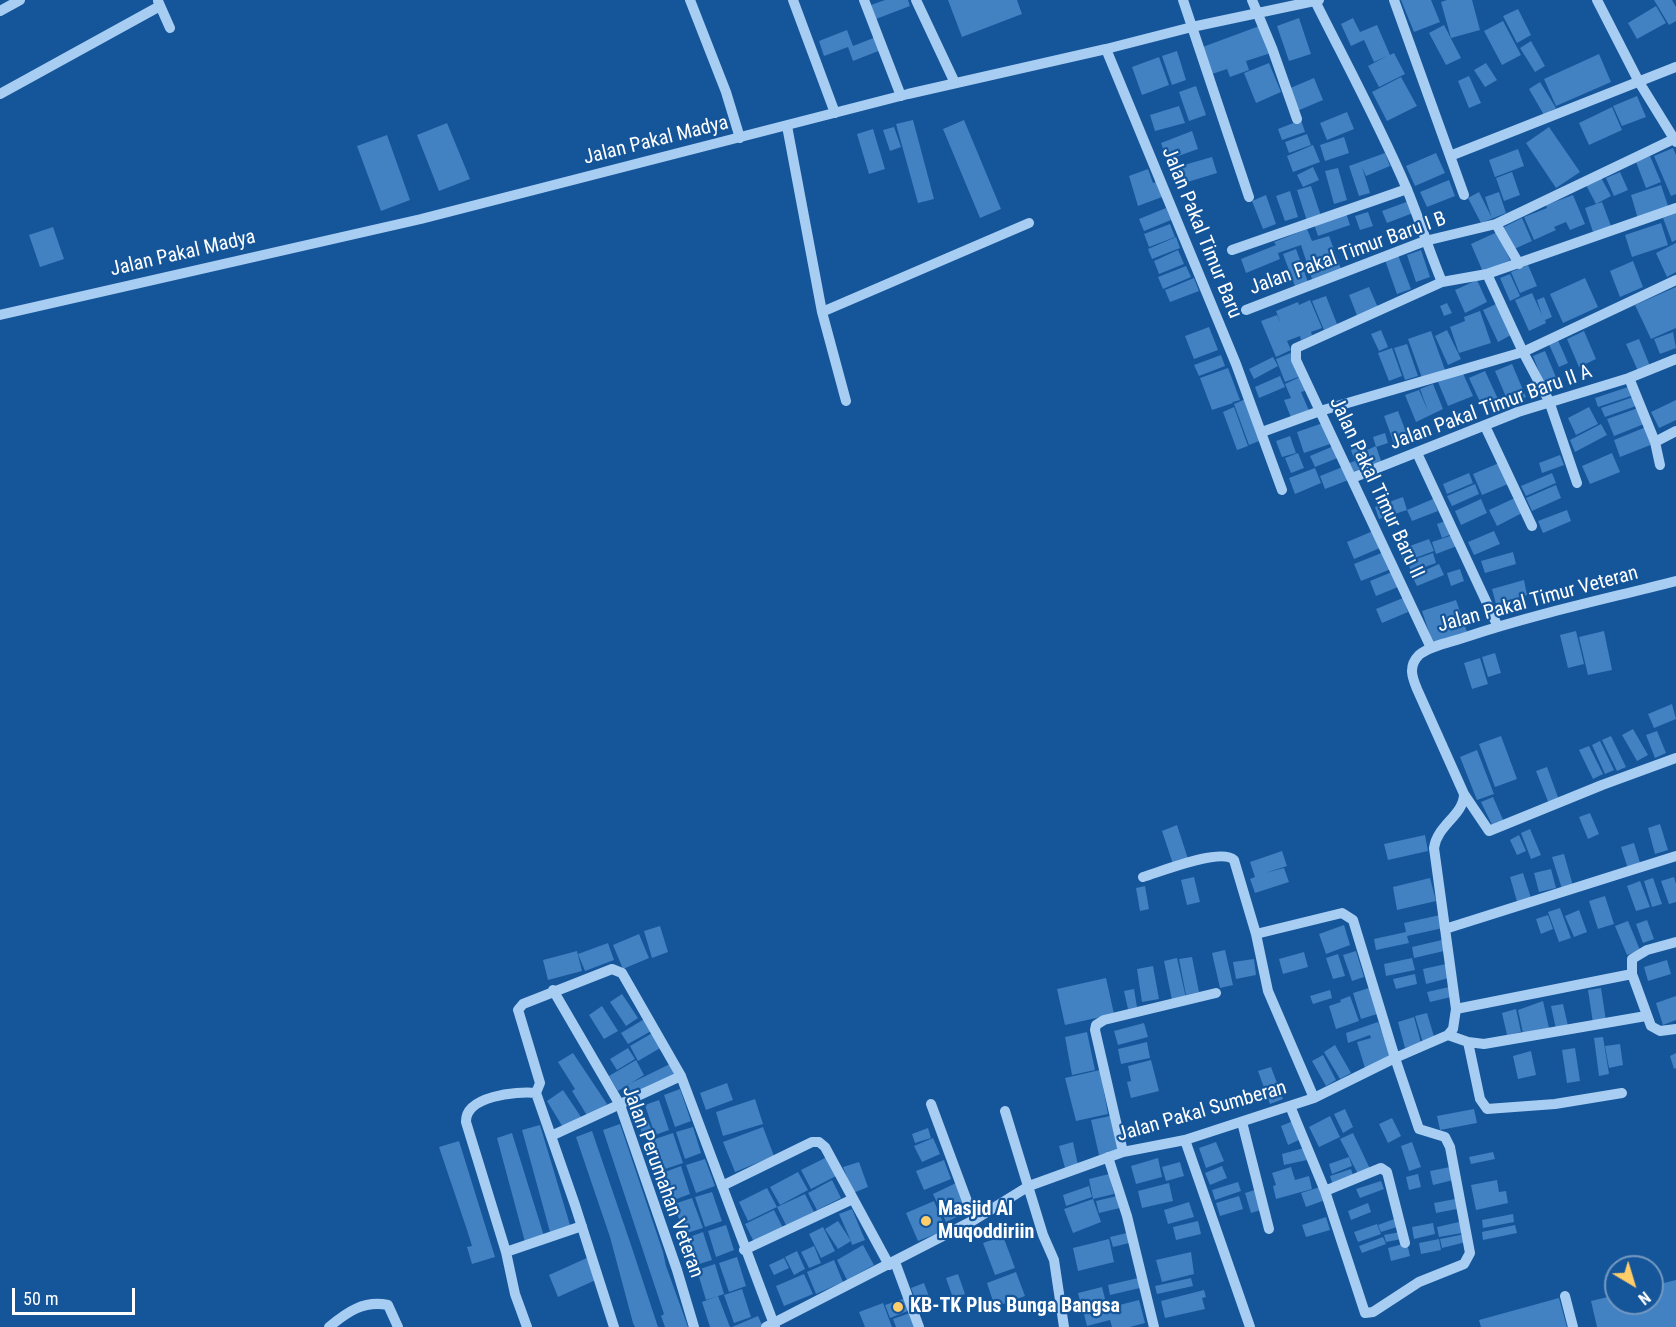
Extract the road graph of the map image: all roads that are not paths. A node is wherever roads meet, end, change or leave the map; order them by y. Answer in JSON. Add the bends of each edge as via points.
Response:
{"nodes":[{"id":1,"x":20,"y":0,"type":"edge"},
{"id":2,"x":690,"y":0,"type":"edge"},
{"id":3,"x":793,"y":0,"type":"edge"},
{"id":4,"x":864,"y":0,"type":"edge"},
{"id":5,"x":916,"y":0,"type":"edge"},
{"id":6,"x":1183,"y":0,"type":"edge"},
{"id":7,"x":1252,"y":0,"type":"edge"},
{"id":8,"x":1394,"y":0,"type":"edge"},
{"id":9,"x":1597,"y":0,"type":"edge"},
{"id":10,"x":1317,"y":1,"type":"edge"},
{"id":11,"x":159,"y":3,"type":"edge"},
{"id":12,"x":0,"y":11,"type":"edge"},
{"id":13,"x":1258,"y":13,"type":"junction"},
{"id":14,"x":1192,"y":27,"type":"junction"},
{"id":15,"x":170,"y":28,"type":"dead end"},
{"id":16,"x":1106,"y":49,"type":"junction"},
{"id":17,"x":1676,"y":67,"type":"edge"},
{"id":18,"x":1639,"y":82,"type":"junction"},
{"id":19,"x":955,"y":83,"type":"junction"},
{"id":20,"x":0,"y":94,"type":"edge"},
{"id":21,"x":901,"y":96,"type":"junction"},
{"id":22,"x":835,"y":113,"type":"junction"},
{"id":23,"x":1297,"y":119,"type":"dead end"},
{"id":24,"x":787,"y":126,"type":"junction"},
{"id":25,"x":740,"y":138,"type":"junction"},
{"id":26,"x":1675,"y":140,"type":"edge"},
{"id":27,"x":1450,"y":156,"type":"junction"},
{"id":28,"x":1407,"y":189,"type":"junction"},
{"id":29,"x":1464,"y":195,"type":"dead end"},
{"id":30,"x":1250,"y":197,"type":"dead end"},
{"id":31,"x":1676,"y":208,"type":"edge"},
{"id":32,"x":1029,"y":223,"type":"dead end"},
{"id":33,"x":1496,"y":224,"type":"junction"},
{"id":34,"x":1425,"y":241,"type":"junction"},
{"id":35,"x":1232,"y":250,"type":"dead end"},
{"id":36,"x":1519,"y":264,"type":"junction"},
{"id":37,"x":1487,"y":274,"type":"junction"},
{"id":38,"x":1676,"y":280,"type":"edge"},
{"id":39,"x":1442,"y":282,"type":"junction"},
{"id":40,"x":1246,"y":310,"type":"dead end"},
{"id":41,"x":822,"y":312,"type":"junction"},
{"id":42,"x":0,"y":315,"type":"edge"},
{"id":43,"x":1523,"y":352,"type":"junction"},
{"id":44,"x":1676,"y":359,"type":"edge"},
{"id":45,"x":1629,"y":378,"type":"junction"},
{"id":46,"x":846,"y":401,"type":"dead end"},
{"id":47,"x":1549,"y":401,"type":"junction"},
{"id":48,"x":1320,"y":411,"type":"junction"},
{"id":49,"x":1485,"y":426,"type":"junction"},
{"id":50,"x":1676,"y":431,"type":"edge"},
{"id":51,"x":1262,"y":432,"type":"junction"},
{"id":52,"x":1655,"y":442,"type":"junction"},
{"id":53,"x":1417,"y":453,"type":"junction"},
{"id":54,"x":1660,"y":465,"type":"dead end"},
{"id":55,"x":1352,"y":478,"type":"junction"},
{"id":56,"x":1577,"y":483,"type":"dead end"},
{"id":57,"x":1282,"y":489,"type":"dead end"},
{"id":58,"x":1532,"y":526,"type":"dead end"},
{"id":59,"x":1676,"y":581,"type":"edge"},
{"id":60,"x":1498,"y":627,"type":"junction"},
{"id":61,"x":1431,"y":648,"type":"junction"},
{"id":62,"x":1676,"y":758,"type":"edge"},
{"id":63,"x":1464,"y":794,"type":"junction"},
{"id":64,"x":1676,"y":856,"type":"edge"},
{"id":65,"x":1143,"y":877,"type":"dead end"},
{"id":66,"x":1445,"y":929,"type":"junction"},
{"id":67,"x":1256,"y":934,"type":"junction"},
{"id":68,"x":1676,"y":942,"type":"edge"},
{"id":69,"x":1632,"y":974,"type":"junction"},
{"id":70,"x":554,"y":990,"type":"junction"},
{"id":71,"x":1216,"y":993,"type":"dead end"},
{"id":72,"x":1456,"y":1009,"type":"junction"},
{"id":73,"x":1646,"y":1016,"type":"junction"},
{"id":74,"x":1676,"y":1029,"type":"edge"},
{"id":75,"x":1448,"y":1035,"type":"junction"},
{"id":76,"x":1468,"y":1042,"type":"junction"},
{"id":77,"x":1395,"y":1058,"type":"junction"},
{"id":78,"x":681,"y":1076,"type":"junction"},
{"id":79,"x":536,"y":1093,"type":"junction"},
{"id":80,"x":1622,"y":1093,"type":"dead end"},
{"id":81,"x":1314,"y":1098,"type":"junction"},
{"id":82,"x":931,"y":1104,"type":"dead end"},
{"id":83,"x":620,"y":1105,"type":"junction"},
{"id":84,"x":1290,"y":1106,"type":"junction"},
{"id":85,"x":1005,"y":1111,"type":"dead end"},
{"id":86,"x":1242,"y":1122,"type":"junction"},
{"id":87,"x":551,"y":1136,"type":"junction"},
{"id":88,"x":1185,"y":1140,"type":"junction"},
{"id":89,"x":1122,"y":1152,"type":"junction"},
{"id":90,"x":1108,"y":1157,"type":"junction"},
{"id":91,"x":722,"y":1186,"type":"junction"},
{"id":92,"x":1029,"y":1186,"type":"junction"},
{"id":93,"x":1326,"y":1191,"type":"junction"},
{"id":94,"x":853,"y":1199,"type":"junction"},
{"id":95,"x":974,"y":1220,"type":"junction"},
{"id":96,"x":582,"y":1226,"type":"junction"},
{"id":97,"x":1269,"y":1229,"type":"dead end"},
{"id":98,"x":1405,"y":1243,"type":"dead end"},
{"id":99,"x":744,"y":1250,"type":"junction"},
{"id":100,"x":506,"y":1252,"type":"junction"},
{"id":101,"x":892,"y":1264,"type":"junction"},
{"id":102,"x":1565,"y":1296,"type":"dead end"},
{"id":103,"x":772,"y":1326,"type":"edge"},
{"id":104,"x":330,"y":1327,"type":"edge"},
{"id":105,"x":398,"y":1327,"type":"edge"},
{"id":106,"x":527,"y":1327,"type":"edge"},
{"id":107,"x":614,"y":1327,"type":"edge"},
{"id":108,"x":694,"y":1327,"type":"edge"},
{"id":109,"x":919,"y":1327,"type":"edge"},
{"id":110,"x":1064,"y":1327,"type":"edge"},
{"id":111,"x":1154,"y":1327,"type":"edge"},
{"id":112,"x":1250,"y":1327,"type":"edge"},
{"id":113,"x":1573,"y":1327,"type":"edge"}],
"edges":[{"from":1,"to":12,"type":"street"},
{"from":2,"to":25,"type":"street"},
{"from":3,"to":22,"type":"street"},
{"from":4,"to":21,"type":"street"},
{"from":5,"to":19,"type":"street"},
{"from":6,"to":14,"type":"street"},
{"from":7,"to":13,"type":"street"},
{"from":8,"to":27,"type":"street"},
{"from":9,"to":18,"type":"street"},
{"from":10,"to":13,"type":"street","name":"Jalan Pakal Madya"},
{"from":10,"to":28,"type":"street"},
{"from":11,"to":15,"type":"street"},
{"from":11,"to":20,"type":"street"},
{"from":13,"to":14,"type":"street","name":"Jalan Pakal Madya"},
{"from":13,"to":23,"type":"street"},
{"from":14,"to":16,"type":"street","name":"Jalan Pakal Madya"},
{"from":14,"to":30,"type":"street"},
{"from":16,"to":19,"type":"street","name":"Jalan Pakal Madya"},
{"from":16,"to":51,"type":"street","name":"Jalan Pakal Timur Baru"},
{"from":17,"to":18,"type":"street"},
{"from":18,"to":26,"type":"street"},
{"from":18,"to":27,"type":"street"},
{"from":19,"to":21,"type":"street","name":"Jalan Pakal Madya"},
{"from":21,"to":22,"type":"street","name":"Jalan Pakal Madya"},
{"from":22,"to":24,"type":"street","name":"Jalan Pakal Madya"},
{"from":24,"to":25,"type":"street","name":"Jalan Pakal Madya"},
{"from":24,"to":41,"type":"street"},
{"from":25,"to":42,"type":"street","name":"Jalan Pakal Madya","via":[[421,219]]},
{"from":26,"to":33,"type":"street","name":"Jalan Pakal Timur Baru I B"},
{"from":27,"to":29,"type":"street"},
{"from":28,"to":34,"type":"street"},
{"from":28,"to":35,"type":"street"},
{"from":31,"to":36,"type":"street"},
{"from":32,"to":41,"type":"street"},
{"from":33,"to":34,"type":"street","name":"Jalan Pakal Timur Baru I B"},
{"from":33,"to":36,"type":"street"},
{"from":34,"to":39,"type":"street"},
{"from":34,"to":40,"type":"street","name":"Jalan Pakal Timur Baru I B"},
{"from":36,"to":37,"type":"street"},
{"from":37,"to":39,"type":"street"},
{"from":37,"to":43,"type":"street"},
{"from":38,"to":43,"type":"street"},
{"from":39,"to":48,"type":"street","name":"Jalan Pakal Timur Baru II","via":[[1296,348],[1296,360]]},
{"from":41,"to":46,"type":"street"},
{"from":43,"to":47,"type":"street"},
{"from":43,"to":48,"type":"street"},
{"from":44,"to":45,"type":"street","name":"Jalan Pakal Timur Baru II A"},
{"from":45,"to":47,"type":"street","name":"Jalan Pakal Timur Baru II A"},
{"from":45,"to":52,"type":"street"},
{"from":47,"to":49,"type":"street","name":"Jalan Pakal Timur Baru II A"},
{"from":47,"to":56,"type":"street"},
{"from":48,"to":51,"type":"street"},
{"from":48,"to":55,"type":"street","name":"Jalan Pakal Timur Baru II"},
{"from":49,"to":53,"type":"street","name":"Jalan Pakal Timur Baru II A"},
{"from":49,"to":58,"type":"street"},
{"from":50,"to":52,"type":"street"},
{"from":51,"to":57,"type":"street","name":"Jalan Pakal Timur Baru"},
{"from":52,"to":54,"type":"street"},
{"from":53,"to":55,"type":"street","name":"Jalan Pakal Timur Baru II A"},
{"from":53,"to":60,"type":"street"},
{"from":55,"to":61,"type":"street","name":"Jalan Pakal Timur Baru II"},
{"from":59,"to":60,"type":"street","name":"Jalan Pakal Timur Veteran"},
{"from":60,"to":61,"type":"street","name":"Jalan Pakal Timur Veteran"},
{"from":61,"to":63,"type":"street","name":"Jalan Pakal Timur Veteran","via":[[1419,655],[1411,668],[1412,676]]},
{"from":62,"to":63,"type":"street","name":"Jalan Pakal Timur Veteran","via":[[1491,831],[1485,828]]},
{"from":63,"to":66,"type":"street","via":[[1461,807],[1435,842]]},
{"from":64,"to":66,"type":"street"},
{"from":65,"to":67,"type":"street","via":[[1202,859],[1232,857]]},
{"from":66,"to":72,"type":"street"},
{"from":67,"to":77,"type":"street","via":[[1342,913],[1351,917]]},
{"from":67,"to":81,"type":"street","via":[[1268,991]]},
{"from":68,"to":69,"type":"street","via":[[1638,954],[1632,959]]},
{"from":69,"to":72,"type":"street"},
{"from":69,"to":73,"type":"street"},
{"from":70,"to":78,"type":"street","via":[[612,969],[619,970]]},
{"from":70,"to":79,"type":"street","via":[[523,1004],[519,1010],[540,1083]]},
{"from":70,"to":83,"type":"street","name":"Jalan Perumahan Veteran"},
{"from":71,"to":89,"type":"street","via":[[1096,1025]]},
{"from":72,"to":75,"type":"street","via":[[1453,1029]]},
{"from":73,"to":74,"type":"street","via":[[1655,1029]]},
{"from":73,"to":76,"type":"street","via":[[1484,1044]]},
{"from":75,"to":76,"type":"street"},
{"from":75,"to":77,"type":"street","name":"Jalan Pakal Sumberan"},
{"from":76,"to":80,"type":"street","via":[[1480,1099],[1487,1108],[1556,1104]]},
{"from":77,"to":81,"type":"street","name":"Jalan Pakal Sumberan"},
{"from":77,"to":93,"type":"street","via":[[1419,1129],[1445,1137],[1449,1143],[1470,1253],[1464,1264],[1419,1282],[1373,1312],[1365,1313]]},
{"from":78,"to":83,"type":"street"},
{"from":78,"to":91,"type":"street"},
{"from":79,"to":87,"type":"street"},
{"from":79,"to":100,"type":"street","via":[[519,1091],[496,1096],[471,1108],[465,1116]]},
{"from":81,"to":84,"type":"street","name":"Jalan Pakal Sumberan"},
{"from":82,"to":95,"type":"street"},
{"from":83,"to":87,"type":"street"},
{"from":83,"to":108,"type":"street","name":"Jalan Perumahan Veteran"},
{"from":84,"to":86,"type":"street","name":"Jalan Pakal Sumberan"},
{"from":84,"to":93,"type":"street"},
{"from":85,"to":92,"type":"street"},
{"from":86,"to":88,"type":"street","name":"Jalan Pakal Sumberan"},
{"from":86,"to":97,"type":"street"},
{"from":87,"to":96,"type":"street"},
{"from":88,"to":89,"type":"street","name":"Jalan Pakal Sumberan"},
{"from":88,"to":112,"type":"street"},
{"from":89,"to":90,"type":"street","name":"Jalan Pakal Sumberan"},
{"from":90,"to":92,"type":"street","name":"Jalan Pakal Sumberan"},
{"from":90,"to":111,"type":"street"},
{"from":91,"to":94,"type":"street","via":[[816,1142],[825,1148]]},
{"from":91,"to":99,"type":"street"},
{"from":92,"to":95,"type":"street"},
{"from":92,"to":110,"type":"street","via":[[1054,1260]]},
{"from":93,"to":98,"type":"street","via":[[1384,1169]]},
{"from":94,"to":99,"type":"street"},
{"from":94,"to":101,"type":"street"},
{"from":95,"to":101,"type":"street"},
{"from":96,"to":100,"type":"street"},
{"from":96,"to":107,"type":"street"},
{"from":99,"to":103,"type":"street"},
{"from":100,"to":106,"type":"street"},
{"from":101,"to":103,"type":"street"},
{"from":101,"to":109,"type":"street"},
{"from":102,"to":113,"type":"street"},
{"from":104,"to":105,"type":"street","via":[[345,1314],[374,1302],[388,1305]]}]}
